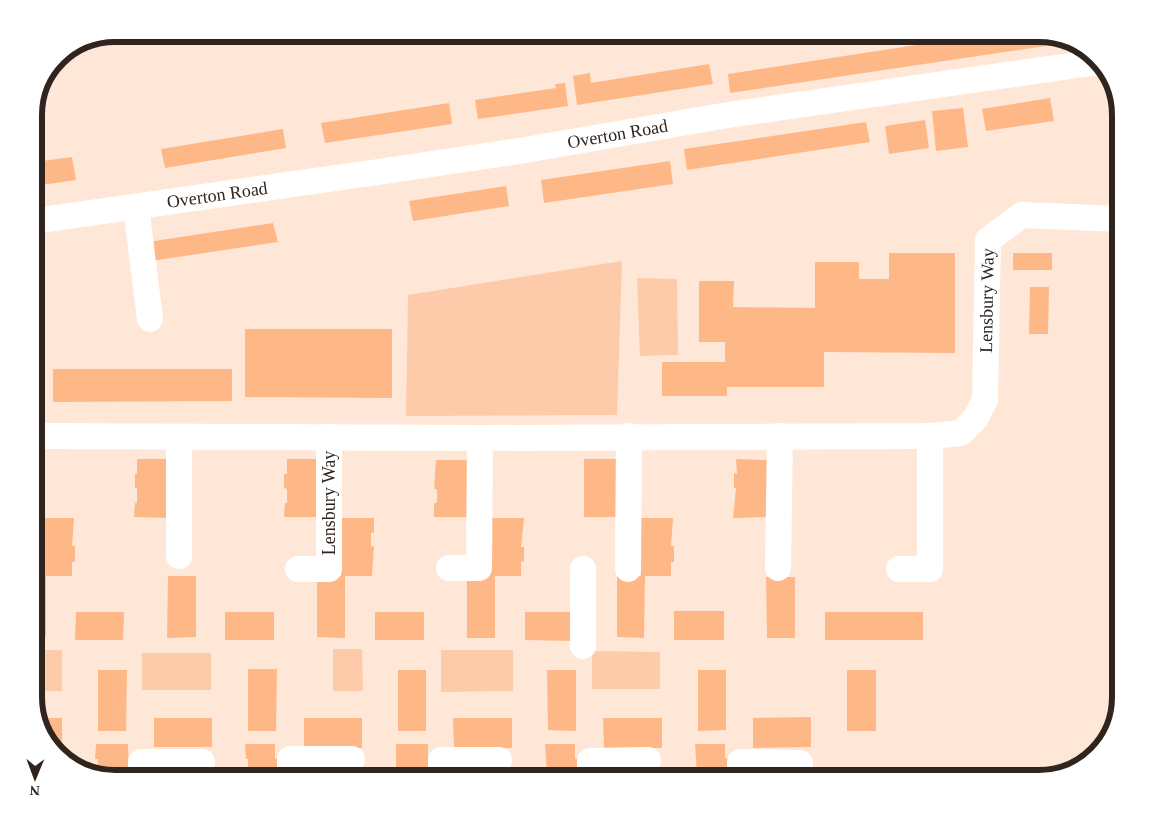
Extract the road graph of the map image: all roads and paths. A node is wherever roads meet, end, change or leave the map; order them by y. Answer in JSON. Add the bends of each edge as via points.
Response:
{"nodes":[{"id":1,"x":1085,"y":59,"type":"edge"},
{"id":2,"x":136,"y":207,"type":"junction"},
{"id":3,"x":1112,"y":219,"type":"edge"},
{"id":4,"x":43,"y":220,"type":"edge"},
{"id":5,"x":150,"y":318,"type":"dead end"},
{"id":6,"x":43,"y":436,"type":"edge"},
{"id":7,"x":629,"y":436,"type":"junction"},
{"id":8,"x":780,"y":436,"type":"junction"},
{"id":9,"x":930,"y":436,"type":"junction"},
{"id":10,"x":179,"y":437,"type":"junction"},
{"id":11,"x":329,"y":437,"type":"junction"},
{"id":12,"x":480,"y":438,"type":"junction"},
{"id":13,"x":179,"y":556,"type":"dead end"},
{"id":14,"x":449,"y":568,"type":"dead end"},
{"id":15,"x":778,"y":568,"type":"dead end"},
{"id":16,"x":298,"y":569,"type":"dead end"},
{"id":17,"x":583,"y":569,"type":"dead end"},
{"id":18,"x":628,"y":569,"type":"dead end"},
{"id":19,"x":900,"y":569,"type":"dead end"},
{"id":20,"x":584,"y":646,"type":"dead end"},
{"id":21,"x":352,"y":759,"type":"dead end"},
{"id":22,"x":499,"y":760,"type":"dead end"},
{"id":23,"x":648,"y":760,"type":"dead end"},
{"id":24,"x":202,"y":762,"type":"dead end"},
{"id":25,"x":800,"y":763,"type":"dead end"},
{"id":26,"x":141,"y":770,"type":"edge"},
{"id":27,"x":290,"y":770,"type":"edge"},
{"id":28,"x":441,"y":770,"type":"edge"},
{"id":29,"x":590,"y":770,"type":"edge"},
{"id":30,"x":740,"y":770,"type":"edge"}],
"edges":[{"from":1,"to":2,"type":"street","name":"Overton Road","via":[[519,151]]},
{"from":2,"to":4,"type":"street","name":"Overton Road"},
{"from":2,"to":5,"type":"street"},
{"from":3,"to":9,"type":"street","name":"Lensbury Way","via":[[1022,215],[988,240],[985,400],[975,420],[961,433]]},
{"from":6,"to":10,"type":"street","name":"Lensbury Way"},
{"from":7,"to":8,"type":"street","name":"Lensbury Way"},
{"from":7,"to":12,"type":"street","name":"Lensbury Way"},
{"from":7,"to":18,"type":"street"},
{"from":8,"to":9,"type":"street","name":"Lensbury Way"},
{"from":8,"to":15,"type":"street"},
{"from":9,"to":19,"type":"street","via":[[930,569]]},
{"from":10,"to":11,"type":"street","name":"Lensbury Way"},
{"from":10,"to":13,"type":"street"},
{"from":11,"to":12,"type":"street","name":"Lensbury Way"},
{"from":11,"to":16,"type":"street","name":"Lensbury Way","via":[[329,569]]},
{"from":12,"to":14,"type":"street","via":[[479,568]]},
{"from":17,"to":20,"type":"street"},
{"from":21,"to":27,"type":"street","via":[[290,759]]},
{"from":22,"to":28,"type":"street","via":[[441,760]]},
{"from":23,"to":29,"type":"street","via":[[590,760]]},
{"from":24,"to":26,"type":"street","via":[[141,762]]},
{"from":25,"to":30,"type":"street","via":[[740,762]]}]}
